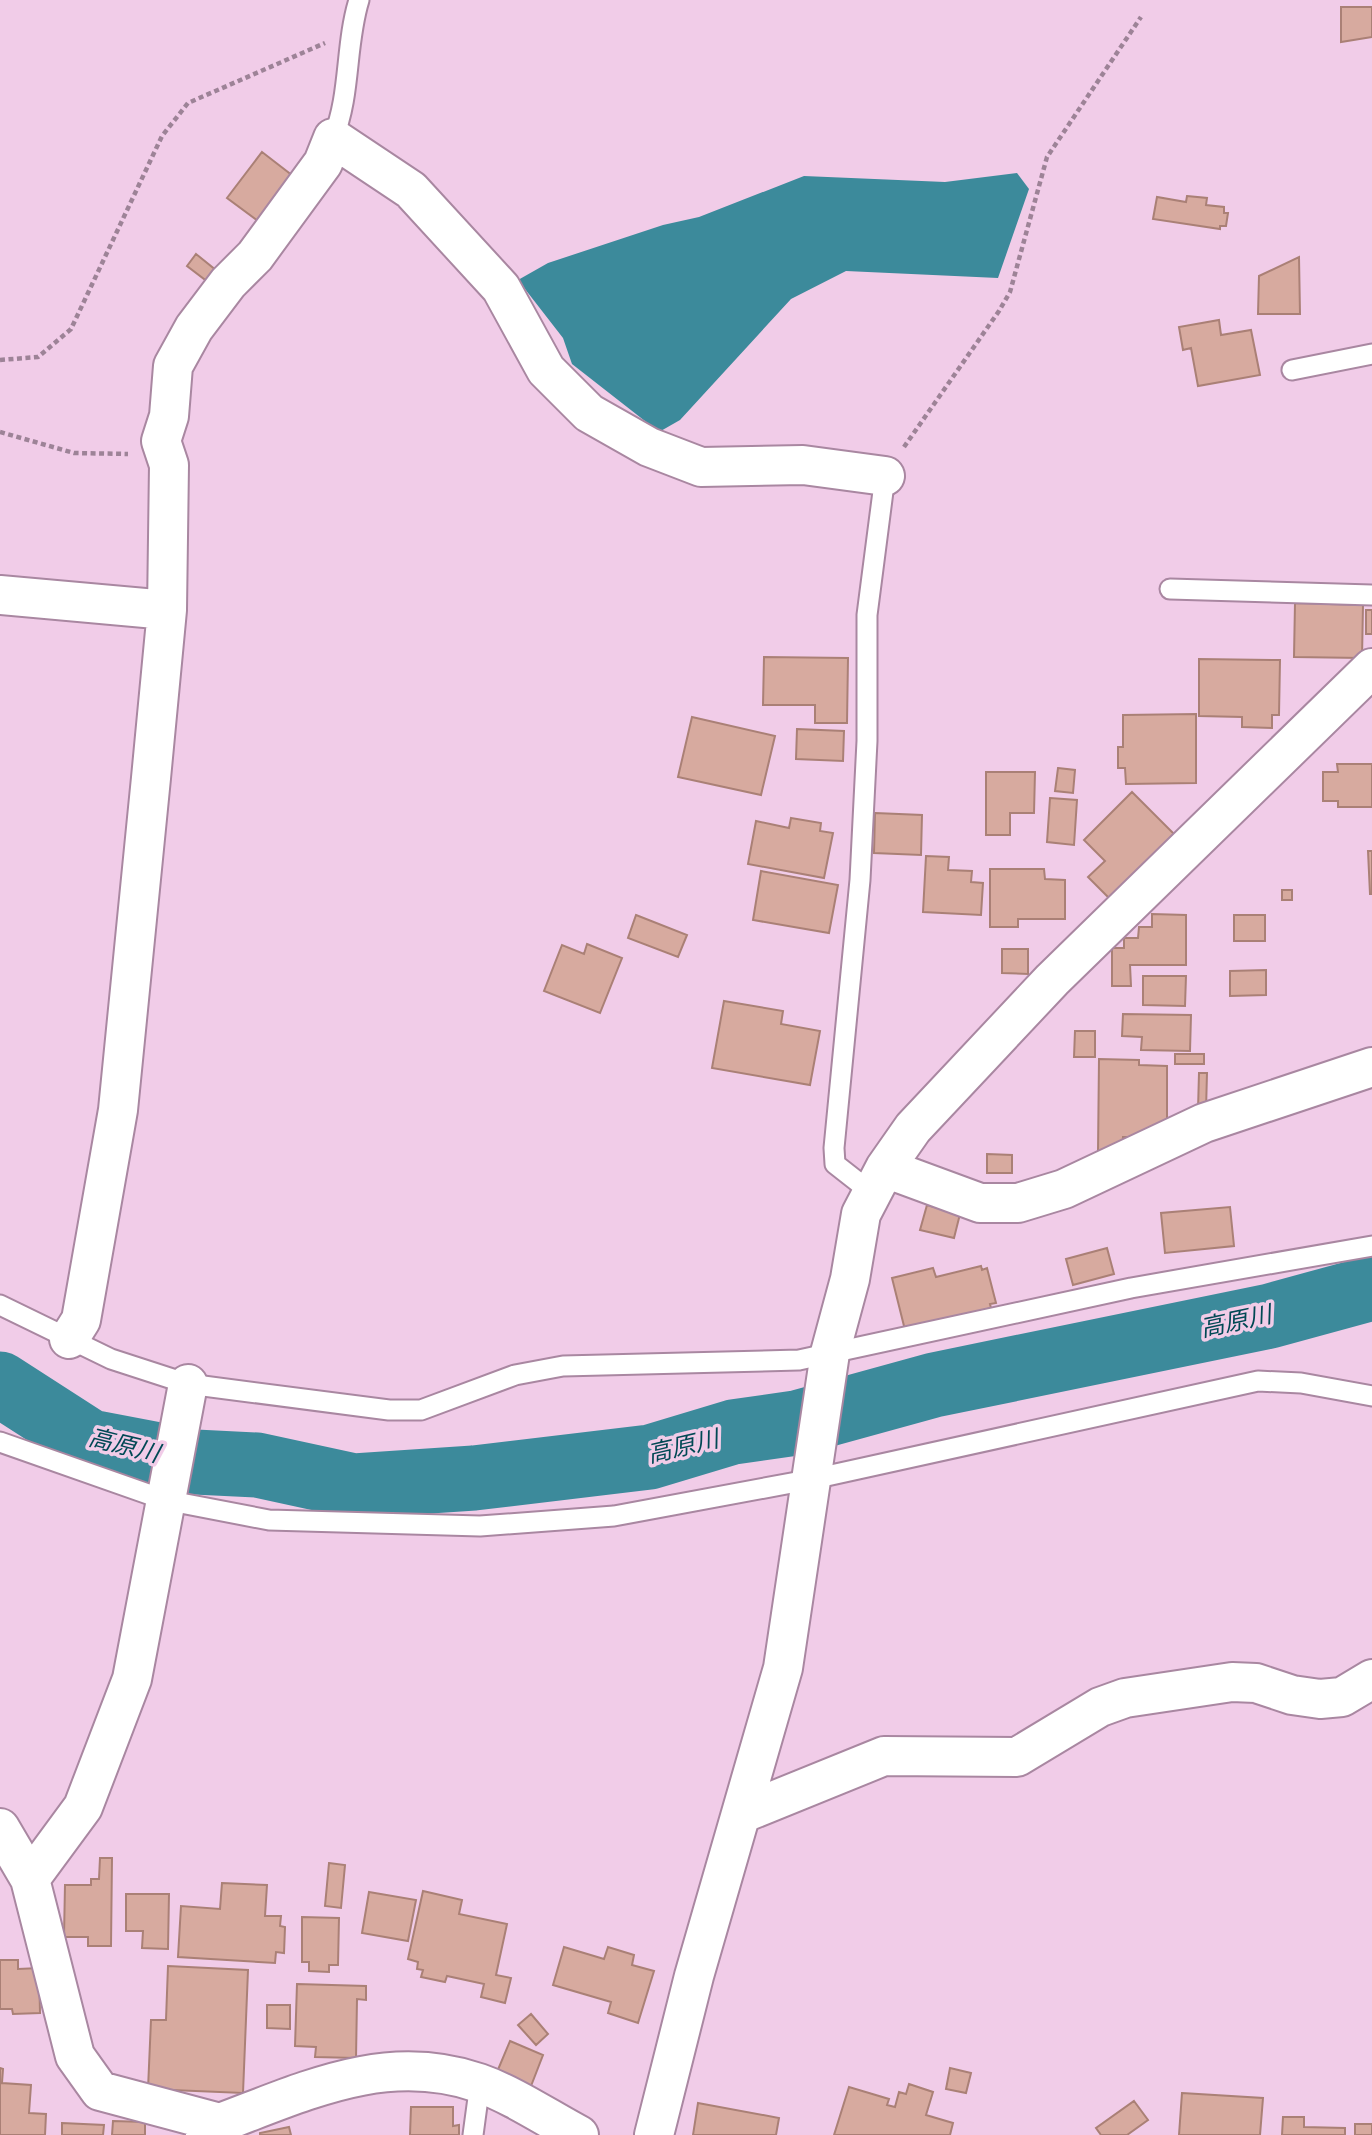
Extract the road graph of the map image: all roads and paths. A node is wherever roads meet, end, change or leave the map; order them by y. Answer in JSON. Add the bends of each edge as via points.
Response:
{"nodes":[{"id":1,"x":359,"y":0,"type":"edge"},
{"id":2,"x":1141,"y":17,"type":"dead end"},
{"id":3,"x":351,"y":32,"type":"junction"},
{"id":4,"x":333,"y":138,"type":"junction"},
{"id":5,"x":1372,"y":354,"type":"edge"},
{"id":6,"x":0,"y":360,"type":"edge"},
{"id":7,"x":1292,"y":370,"type":"dead end"},
{"id":8,"x":0,"y":432,"type":"edge"},
{"id":9,"x":161,"y":441,"type":"junction"},
{"id":10,"x":885,"y":477,"type":"junction"},
{"id":11,"x":1170,"y":589,"type":"dead end"},
{"id":12,"x":1372,"y":594,"type":"edge"},
{"id":13,"x":0,"y":595,"type":"edge"},
{"id":14,"x":167,"y":610,"type":"junction"},
{"id":15,"x":1372,"y":668,"type":"edge"},
{"id":16,"x":1372,"y":1067,"type":"edge"},
{"id":17,"x":879,"y":1181,"type":"junction"},
{"id":18,"x":1372,"y":1246,"type":"edge"},
{"id":19,"x":0,"y":1305,"type":"edge"},
{"id":20,"x":69,"y":1339,"type":"junction"},
{"id":21,"x":829,"y":1360,"type":"junction"},
{"id":22,"x":188,"y":1384,"type":"junction"},
{"id":23,"x":1372,"y":1396,"type":"edge"},
{"id":24,"x":0,"y":1442,"type":"edge"},
{"id":25,"x":814,"y":1475,"type":"junction"},
{"id":26,"x":165,"y":1500,"type":"junction"},
{"id":27,"x":1372,"y":1679,"type":"edge"},
{"id":28,"x":741,"y":1814,"type":"junction"},
{"id":29,"x":0,"y":1828,"type":"edge"},
{"id":30,"x":30,"y":1879,"type":"junction"},
{"id":31,"x":480,"y":2083,"type":"junction"},
{"id":32,"x":213,"y":2129,"type":"edge"},
{"id":33,"x":473,"y":2135,"type":"edge"},
{"id":34,"x":579,"y":2135,"type":"edge"},
{"id":35,"x":654,"y":2135,"type":"edge"}],
"edges":[{"from":1,"to":3,"type":"lane"},
{"from":2,"to":10,"type":"path","via":[[1047,157],[1010,292]]},
{"from":3,"to":4,"type":"lane","via":[[342,117]]},
{"from":3,"to":6,"type":"path","via":[[188,103],[162,136],[71,329],[38,357]]},
{"from":4,"to":9,"type":"street","via":[[323,163],[263,246],[228,282],[194,328],[173,366],[169,416]]},
{"from":4,"to":10,"type":"street","via":[[419,199],[501,288],[546,370],[589,413],[649,447],[701,467],[803,465]]},
{"from":5,"to":7,"type":"lane"},
{"from":8,"to":9,"type":"path","via":[[74,453],[133,454]]},
{"from":9,"to":14,"type":"street","via":[[169,465]]},
{"from":10,"to":17,"type":"lane","via":[[867,615],[860,880],[834,1148],[835,1164]]},
{"from":11,"to":12,"type":"lane"},
{"from":13,"to":14,"type":"street"},
{"from":14,"to":20,"type":"street","via":[[118,1110],[81,1320]]},
{"from":15,"to":17,"type":"street","via":[[1052,980],[913,1128]]},
{"from":16,"to":17,"type":"street","via":[[1204,1123],[1065,1189],[1018,1203],[980,1203]]},
{"from":17,"to":21,"type":"street","via":[[861,1214]]},
{"from":18,"to":21,"type":"lane","via":[[1131,1288]]},
{"from":19,"to":20,"type":"lane"},
{"from":20,"to":22,"type":"lane","via":[[111,1359]]},
{"from":21,"to":22,"type":"lane","via":[[563,1366],[515,1375],[421,1410],[389,1410]]},
{"from":21,"to":25,"type":"street"},
{"from":22,"to":26,"type":"street"},
{"from":23,"to":25,"type":"lane","via":[[1301,1383],[1258,1381]]},
{"from":24,"to":26,"type":"lane"},
{"from":25,"to":26,"type":"lane","via":[[614,1516],[480,1526],[269,1520]]},
{"from":25,"to":28,"type":"street","via":[[783,1668]]},
{"from":26,"to":30,"type":"street","via":[[124,1702],[83,1807]]},
{"from":27,"to":28,"type":"street","via":[[1342,1697],[1320,1699],[1256,1683],[1232,1682],[1125,1698],[1100,1707],[1017,1757],[884,1756]]},
{"from":28,"to":35,"type":"street"},
{"from":29,"to":30,"type":"street"},
{"from":30,"to":32,"type":"street","via":[[75,2056],[100,2091]]},
{"from":31,"to":32,"type":"street","via":[[394,2069],[335,2080]]},
{"from":31,"to":33,"type":"lane"},
{"from":31,"to":34,"type":"street"}]}
